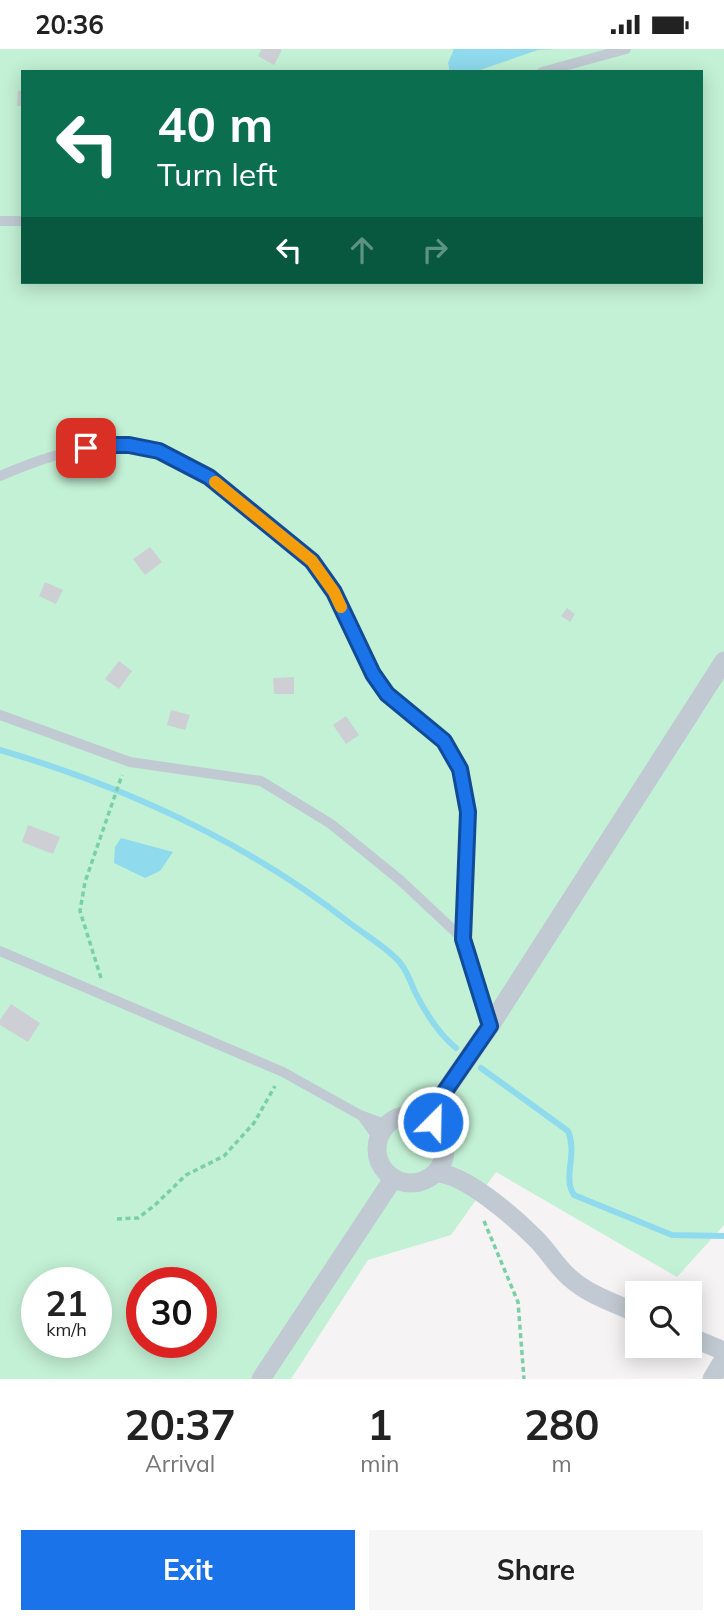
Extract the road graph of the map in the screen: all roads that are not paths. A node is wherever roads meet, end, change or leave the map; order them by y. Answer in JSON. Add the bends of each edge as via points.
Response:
{"nodes":[{"id":1,"x":626,"y":49,"type":"edge"},
{"id":2,"x":549,"y":70,"type":"edge"},
{"id":3,"x":0,"y":221,"type":"edge"},
{"id":4,"x":21,"y":221,"type":"edge"},
{"id":5,"x":0,"y":476,"type":"edge"},
{"id":6,"x":724,"y":661,"type":"edge"},
{"id":7,"x":0,"y":715,"type":"edge"},
{"id":8,"x":463,"y":939,"type":"junction"},
{"id":9,"x":0,"y":951,"type":"edge"},
{"id":10,"x":490,"y":1026,"type":"junction"},
{"id":11,"x":427,"y":1119,"type":"junction"},
{"id":12,"x":383,"y":1131,"type":"junction"},
{"id":13,"x":443,"y":1171,"type":"junction"},
{"id":14,"x":385,"y":1180,"type":"junction"},
{"id":15,"x":625,"y":1308,"type":"edge"},
{"id":16,"x":702,"y":1341,"type":"edge"},
{"id":17,"x":724,"y":1351,"type":"edge"},
{"id":18,"x":724,"y":1359,"type":"edge"},
{"id":19,"x":261,"y":1379,"type":"edge"},
{"id":20,"x":712,"y":1379,"type":"edge"}],
"edges":[{"from":1,"to":2,"type":"lane"},
{"from":3,"to":4,"type":"lane"},
{"from":5,"to":8,"type":"lane","via":[[104,445],[159,451],[209,477],[312,561],[334,592],[387,694],[444,741],[460,769],[468,812]]},
{"from":6,"to":10,"type":"street"},
{"from":7,"to":8,"type":"lane","via":[[130,762],[261,781],[331,824]]},
{"from":8,"to":10,"type":"lane"},
{"from":9,"to":12,"type":"lane","via":[[283,1072]]},
{"from":10,"to":11,"type":"street"},
{"from":11,"to":12,"type":"street","via":[[397,1117]]},
{"from":11,"to":13,"type":"street","via":[[443,1136]]},
{"from":12,"to":14,"type":"street","via":[[376,1152]]},
{"from":13,"to":14,"type":"street","via":[[414,1184]]},
{"from":13,"to":15,"type":"street","via":[[536,1238],[569,1278]]},
{"from":14,"to":19,"type":"street"},
{"from":16,"to":17,"type":"street"},
{"from":18,"to":20,"type":"street"}]}
